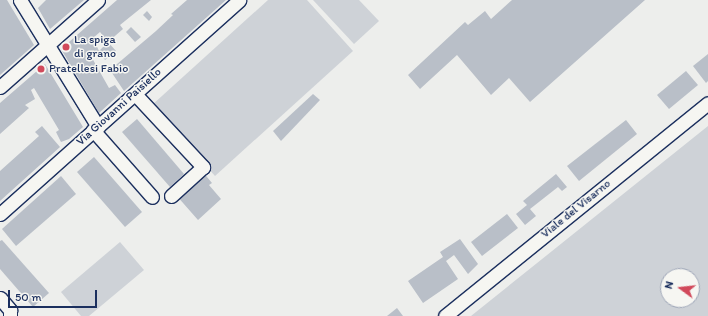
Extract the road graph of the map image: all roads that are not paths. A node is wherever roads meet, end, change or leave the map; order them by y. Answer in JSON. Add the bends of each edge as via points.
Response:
{"nodes":[{"id":1,"x":20,"y":0,"type":"edge"},
{"id":2,"x":98,"y":0,"type":"edge"},
{"id":3,"x":239,"y":0,"type":"edge"},
{"id":4,"x":47,"y":46,"type":"junction"},
{"id":5,"x":0,"y":87,"type":"edge"},
{"id":6,"x":135,"y":94,"type":"junction"},
{"id":7,"x":708,"y":103,"type":"edge"},
{"id":8,"x":96,"y":128,"type":"junction"},
{"id":9,"x":171,"y":196,"type":"dead end"},
{"id":10,"x":152,"y":197,"type":"dead end"},
{"id":11,"x":0,"y":214,"type":"edge"},
{"id":12,"x":0,"y":298,"type":"edge"},
{"id":13,"x":10,"y":316,"type":"edge"},
{"id":14,"x":445,"y":316,"type":"edge"}],
"edges":[{"from":1,"to":4,"type":"street"},
{"from":2,"to":4,"type":"street"},
{"from":3,"to":6,"type":"street","name":"Via Giovanni Paisiello"},
{"from":4,"to":5,"type":"street"},
{"from":4,"to":8,"type":"street"},
{"from":6,"to":8,"type":"street","name":"Via Giovanni Paisiello"},
{"from":6,"to":9,"type":"street","via":[[203,167]]},
{"from":7,"to":14,"type":"street","name":"Viale del Visarno"},
{"from":8,"to":10,"type":"street"},
{"from":8,"to":11,"type":"street","name":"Via Giovanni Paisiello"},
{"from":12,"to":13,"type":"street","via":[[10,310]]}]}
